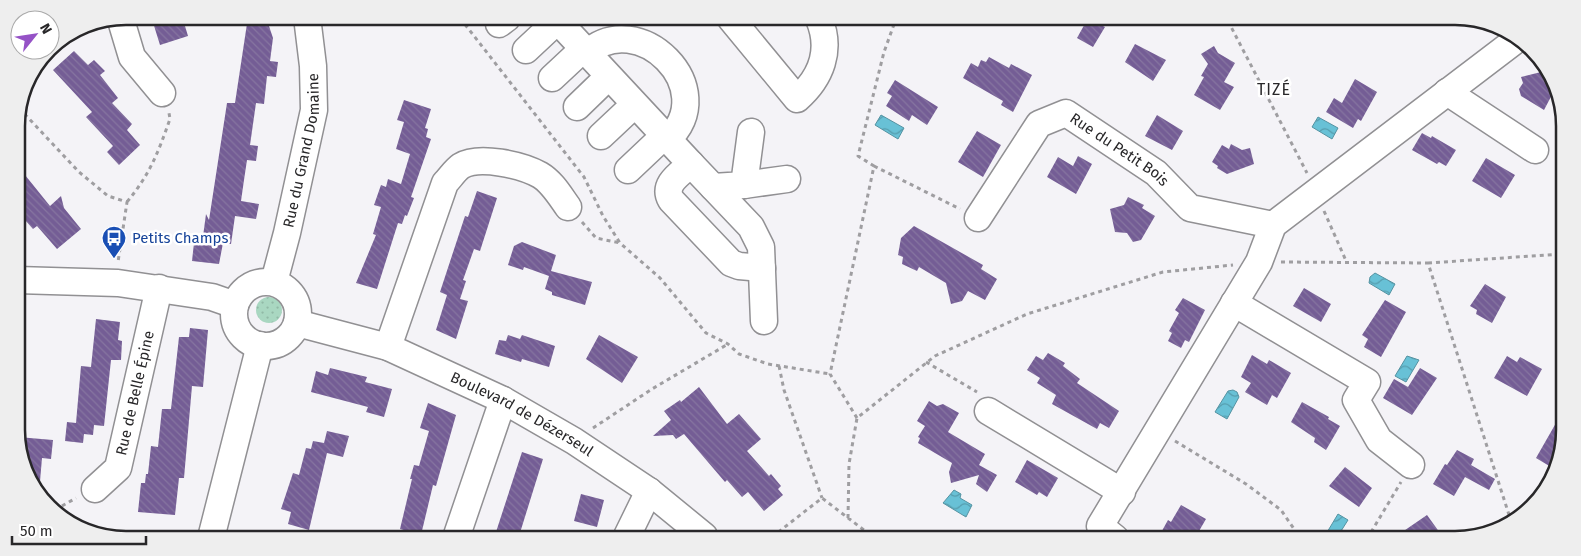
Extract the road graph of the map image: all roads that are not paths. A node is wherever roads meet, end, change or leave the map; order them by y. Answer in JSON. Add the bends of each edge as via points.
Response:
{"nodes":[{"id":1,"x":122,"y":25,"type":"edge"},
{"id":2,"x":308,"y":25,"type":"edge"},
{"id":3,"x":549,"y":25,"type":"edge"},
{"id":4,"x":560,"y":25,"type":"edge"},
{"id":5,"x":736,"y":25,"type":"edge"},
{"id":6,"x":821,"y":25,"type":"edge"},
{"id":7,"x":1512,"y":43,"type":"edge"},
{"id":8,"x":526,"y":50,"type":"dead end"},
{"id":9,"x":584,"y":52,"type":"junction"},
{"id":10,"x":608,"y":77,"type":"junction"},
{"id":11,"x":552,"y":78,"type":"dead end"},
{"id":12,"x":1447,"y":92,"type":"junction"},
{"id":13,"x":162,"y":94,"type":"road end"},
{"id":14,"x":634,"y":106,"type":"junction"},
{"id":15,"x":577,"y":107,"type":"dead end"},
{"id":16,"x":751,"y":132,"type":"dead end"},
{"id":17,"x":601,"y":136,"type":"dead end"},
{"id":18,"x":666,"y":138,"type":"junction"},
{"id":19,"x":1534,"y":150,"type":"dead end"},
{"id":20,"x":691,"y":164,"type":"junction"},
{"id":21,"x":628,"y":170,"type":"dead end"},
{"id":22,"x":788,"y":179,"type":"dead end"},
{"id":23,"x":744,"y":185,"type":"junction"},
{"id":24,"x":713,"y":187,"type":"junction"},
{"id":25,"x":568,"y":207,"type":"road end"},
{"id":26,"x":978,"y":218,"type":"road end"},
{"id":27,"x":1273,"y":225,"type":"junction"},
{"id":28,"x":762,"y":268,"type":"junction"},
{"id":29,"x":25,"y":280,"type":"edge"},
{"id":30,"x":274,"y":282,"type":"junction"},
{"id":31,"x":159,"y":288,"type":"junction"},
{"id":32,"x":1234,"y":303,"type":"junction"},
{"id":33,"x":235,"y":305,"type":"junction"},
{"id":34,"x":764,"y":321,"type":"dead end"},
{"id":35,"x":297,"y":323,"type":"junction"},
{"id":36,"x":260,"y":345,"type":"junction"},
{"id":37,"x":388,"y":347,"type":"junction"},
{"id":38,"x":503,"y":400,"type":"junction"},
{"id":39,"x":988,"y":411,"type":"road end"},
{"id":40,"x":1411,"y":465,"type":"road end"},
{"id":41,"x":95,"y":489,"type":"dead end"},
{"id":42,"x":649,"y":491,"type":"junction"},
{"id":43,"x":1122,"y":492,"type":"junction"},
{"id":44,"x":213,"y":531,"type":"edge"},
{"id":45,"x":459,"y":531,"type":"edge"},
{"id":46,"x":629,"y":531,"type":"edge"},
{"id":47,"x":698,"y":531,"type":"edge"},
{"id":48,"x":1106,"y":531,"type":"edge"}],
"edges":[{"from":1,"to":13,"type":"street","via":[[132,57]]},
{"from":2,"to":30,"type":"street","name":"Rue du Grand Domaine","via":[[314,110],[288,233]]},
{"from":3,"to":8,"type":"street"},
{"from":4,"to":9,"type":"street"},
{"from":5,"to":6,"type":"street","via":[[797,99],[814,83],[822,63],[825,41]]},
{"from":7,"to":12,"type":"street"},
{"from":9,"to":10,"type":"street"},
{"from":9,"to":11,"type":"street"},
{"from":9,"to":18,"type":"street","via":[[620,39],[631,40],[651,46],[668,60],[682,83],[685,107],[678,128]]},
{"from":10,"to":14,"type":"street"},
{"from":10,"to":15,"type":"street"},
{"from":12,"to":19,"type":"street"},
{"from":12,"to":27,"type":"street"},
{"from":14,"to":17,"type":"street"},
{"from":14,"to":18,"type":"street"},
{"from":16,"to":23,"type":"street"},
{"from":18,"to":20,"type":"street"},
{"from":18,"to":21,"type":"street"},
{"from":20,"to":24,"type":"street"},
{"from":20,"to":28,"type":"street","via":[[669,185],[671,200],[731,263]]},
{"from":22,"to":23,"type":"street"},
{"from":23,"to":24,"type":"street"},
{"from":24,"to":28,"type":"street","via":[[758,238]]},
{"from":25,"to":37,"type":"street","via":[[540,175],[487,160],[462,166],[445,182]]},
{"from":26,"to":27,"type":"street","name":"Rue du Petit Bois","via":[[1039,124],[1066,113],[1156,173],[1190,208]]},
{"from":27,"to":32,"type":"street","via":[[1259,262]]},
{"from":28,"to":34,"type":"street"},
{"from":29,"to":31,"type":"street","via":[[118,283]]},
{"from":30,"to":33,"type":"street","via":[[246,288]]},
{"from":30,"to":35,"type":"street","via":[[291,294],[296,303]]},
{"from":31,"to":33,"type":"street","via":[[212,297]]},
{"from":31,"to":41,"type":"street","name":"Rue de Belle Épine","via":[[118,468]]},
{"from":32,"to":40,"type":"street","via":[[1367,382],[1356,400],[1380,440]]},
{"from":32,"to":43,"type":"street"},
{"from":33,"to":36,"type":"street","via":[[240,333]]},
{"from":35,"to":36,"type":"street","via":[[285,339],[276,344]]},
{"from":35,"to":37,"type":"street","name":"Boulevard de Dézerseul"},
{"from":36,"to":44,"type":"street"},
{"from":37,"to":38,"type":"street","name":"Boulevard de Dézerseul"},
{"from":38,"to":42,"type":"street","name":"Boulevard de Dézerseul","via":[[574,441]]},
{"from":38,"to":45,"type":"street"},
{"from":39,"to":43,"type":"street"},
{"from":42,"to":46,"type":"street"},
{"from":42,"to":47,"type":"street","name":"Boulevard de Dézerseul"},
{"from":43,"to":48,"type":"street","via":[[1100,526]]}]}
